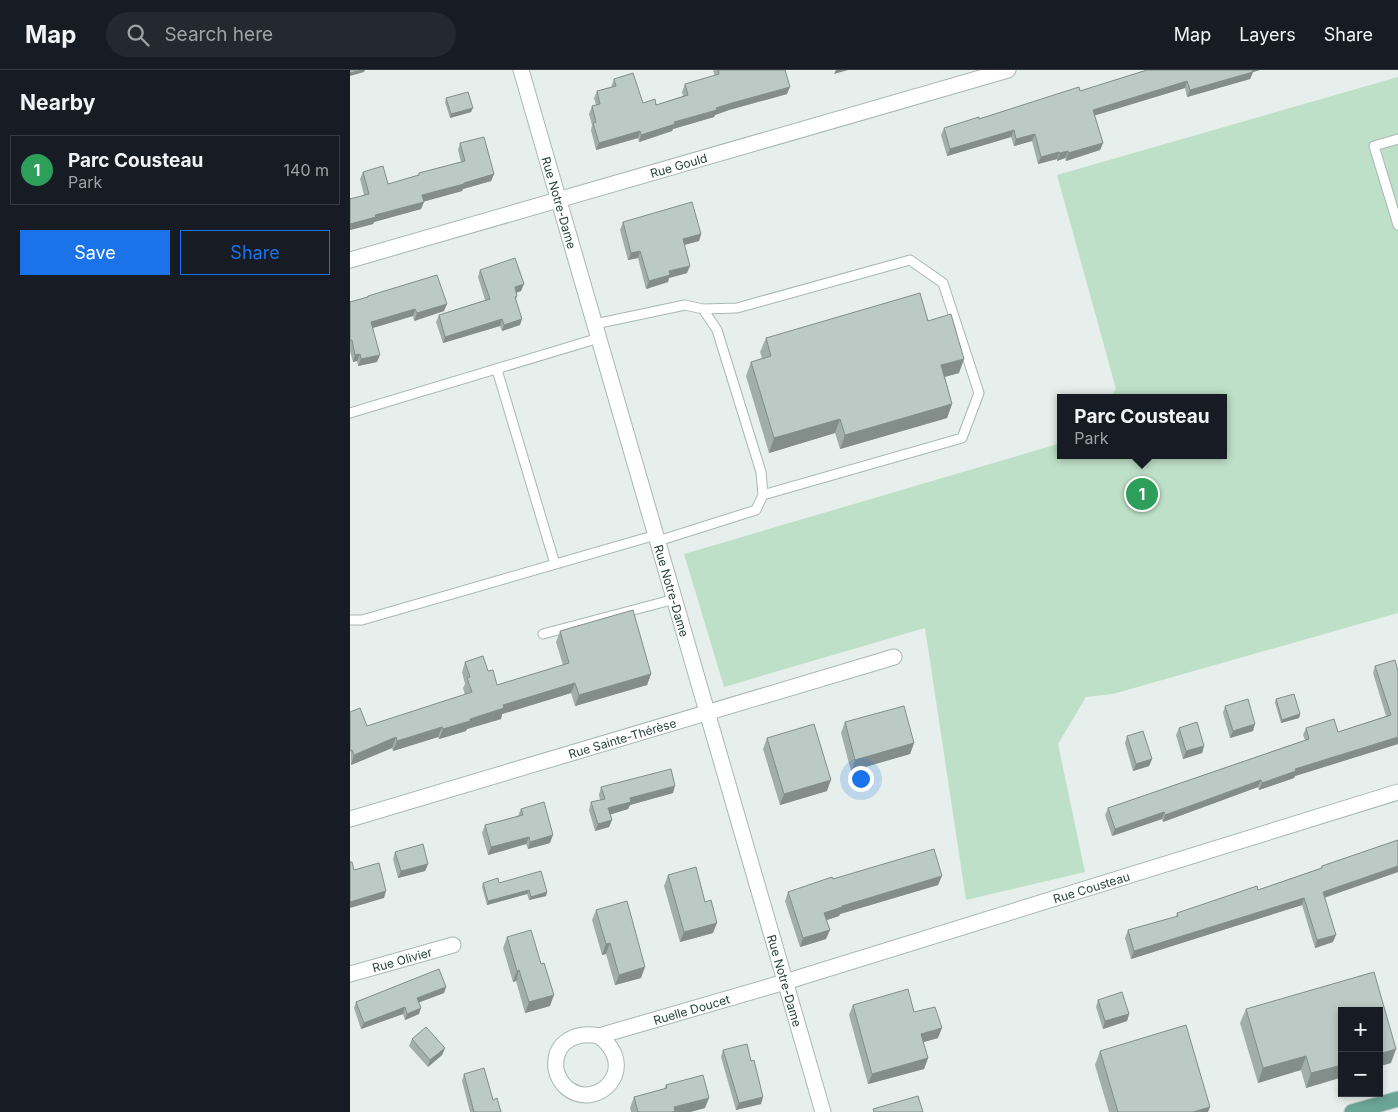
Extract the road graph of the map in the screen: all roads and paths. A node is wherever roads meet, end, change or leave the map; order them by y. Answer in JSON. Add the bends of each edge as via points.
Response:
{"nodes":[{"id":1,"x":521,"y":70,"type":"edge"},
{"id":2,"x":1008,"y":70,"type":"edge"},
{"id":3,"x":1398,"y":138,"type":"edge"},
{"id":4,"x":558,"y":200,"type":"junction"},
{"id":5,"x":1398,"y":225,"type":"edge"},
{"id":6,"x":350,"y":260,"type":"edge"},
{"id":7,"x":703,"y":309,"type":"junction"},
{"id":8,"x":597,"y":331,"type":"junction"},
{"id":9,"x":497,"y":370,"type":"junction"},
{"id":10,"x":350,"y":413,"type":"edge"},
{"id":11,"x":763,"y":495,"type":"junction"},
{"id":12,"x":657,"y":538,"type":"junction"},
{"id":13,"x":554,"y":564,"type":"junction"},
{"id":14,"x":675,"y":599,"type":"junction"},
{"id":15,"x":350,"y":620,"type":"edge"},
{"id":16,"x":543,"y":634,"type":"dead end"},
{"id":17,"x":894,"y":657,"type":"dead end"},
{"id":18,"x":708,"y":713,"type":"junction"},
{"id":19,"x":1398,"y":792,"type":"edge"},
{"id":20,"x":350,"y":819,"type":"edge"},
{"id":21,"x":453,"y":945,"type":"dead end"},
{"id":22,"x":350,"y":974,"type":"edge"},
{"id":23,"x":785,"y":982,"type":"junction"},
{"id":24,"x":599,"y":1036,"type":"junction"},
{"id":25,"x":1398,"y":1099,"type":"edge"},
{"id":26,"x":823,"y":1112,"type":"edge"},
{"id":27,"x":1352,"y":1112,"type":"edge"}],
"edges":[{"from":1,"to":4,"type":"street","name":"Rue Notre-Dame"},
{"from":2,"to":4,"type":"street","name":"Rue Gould"},
{"from":3,"to":5,"type":"lane","via":[[1374,146]]},
{"from":4,"to":6,"type":"street","name":"Rue Gould"},
{"from":4,"to":8,"type":"street","name":"Rue Notre-Dame"},
{"from":7,"to":8,"type":"lane","via":[[685,305]]},
{"from":7,"to":11,"type":"lane","via":[[717,330],[761,472]]},
{"from":7,"to":11,"type":"lane","via":[[737,308],[910,260],[943,283],[979,393],[962,438]]},
{"from":8,"to":9,"type":"lane"},
{"from":8,"to":12,"type":"street","name":"Rue Notre-Dame"},
{"from":9,"to":10,"type":"lane"},
{"from":9,"to":13,"type":"lane"},
{"from":11,"to":12,"type":"lane","via":[[756,510]]},
{"from":12,"to":13,"type":"lane"},
{"from":12,"to":14,"type":"street","name":"Rue Notre-Dame"},
{"from":13,"to":15,"type":"lane","via":[[362,620]]},
{"from":14,"to":16,"type":"lane"},
{"from":14,"to":18,"type":"street","name":"Rue Notre-Dame"},
{"from":17,"to":18,"type":"street","name":"Rue Sainte-Thérèse"},
{"from":18,"to":20,"type":"street","name":"Rue Sainte-Thérèse"},
{"from":18,"to":23,"type":"street","name":"Rue Notre-Dame"},
{"from":19,"to":23,"type":"street","name":"Rue Cousteau"},
{"from":21,"to":22,"type":"street","name":"Rue Olivier"},
{"from":23,"to":24,"type":"street","name":"Ruelle Doucet"},
{"from":23,"to":26,"type":"street","name":"Rue Notre-Dame"},
{"from":24,"to":24,"type":"street","name":"Ruelle Doucet","via":[[584,1034],[570,1038],[557,1055],[556,1072],[571,1092],[584,1096],[595,1094],[608,1087],[614,1078],[617,1068],[614,1051]]},
{"from":25,"to":27,"type":"main road"}]}
